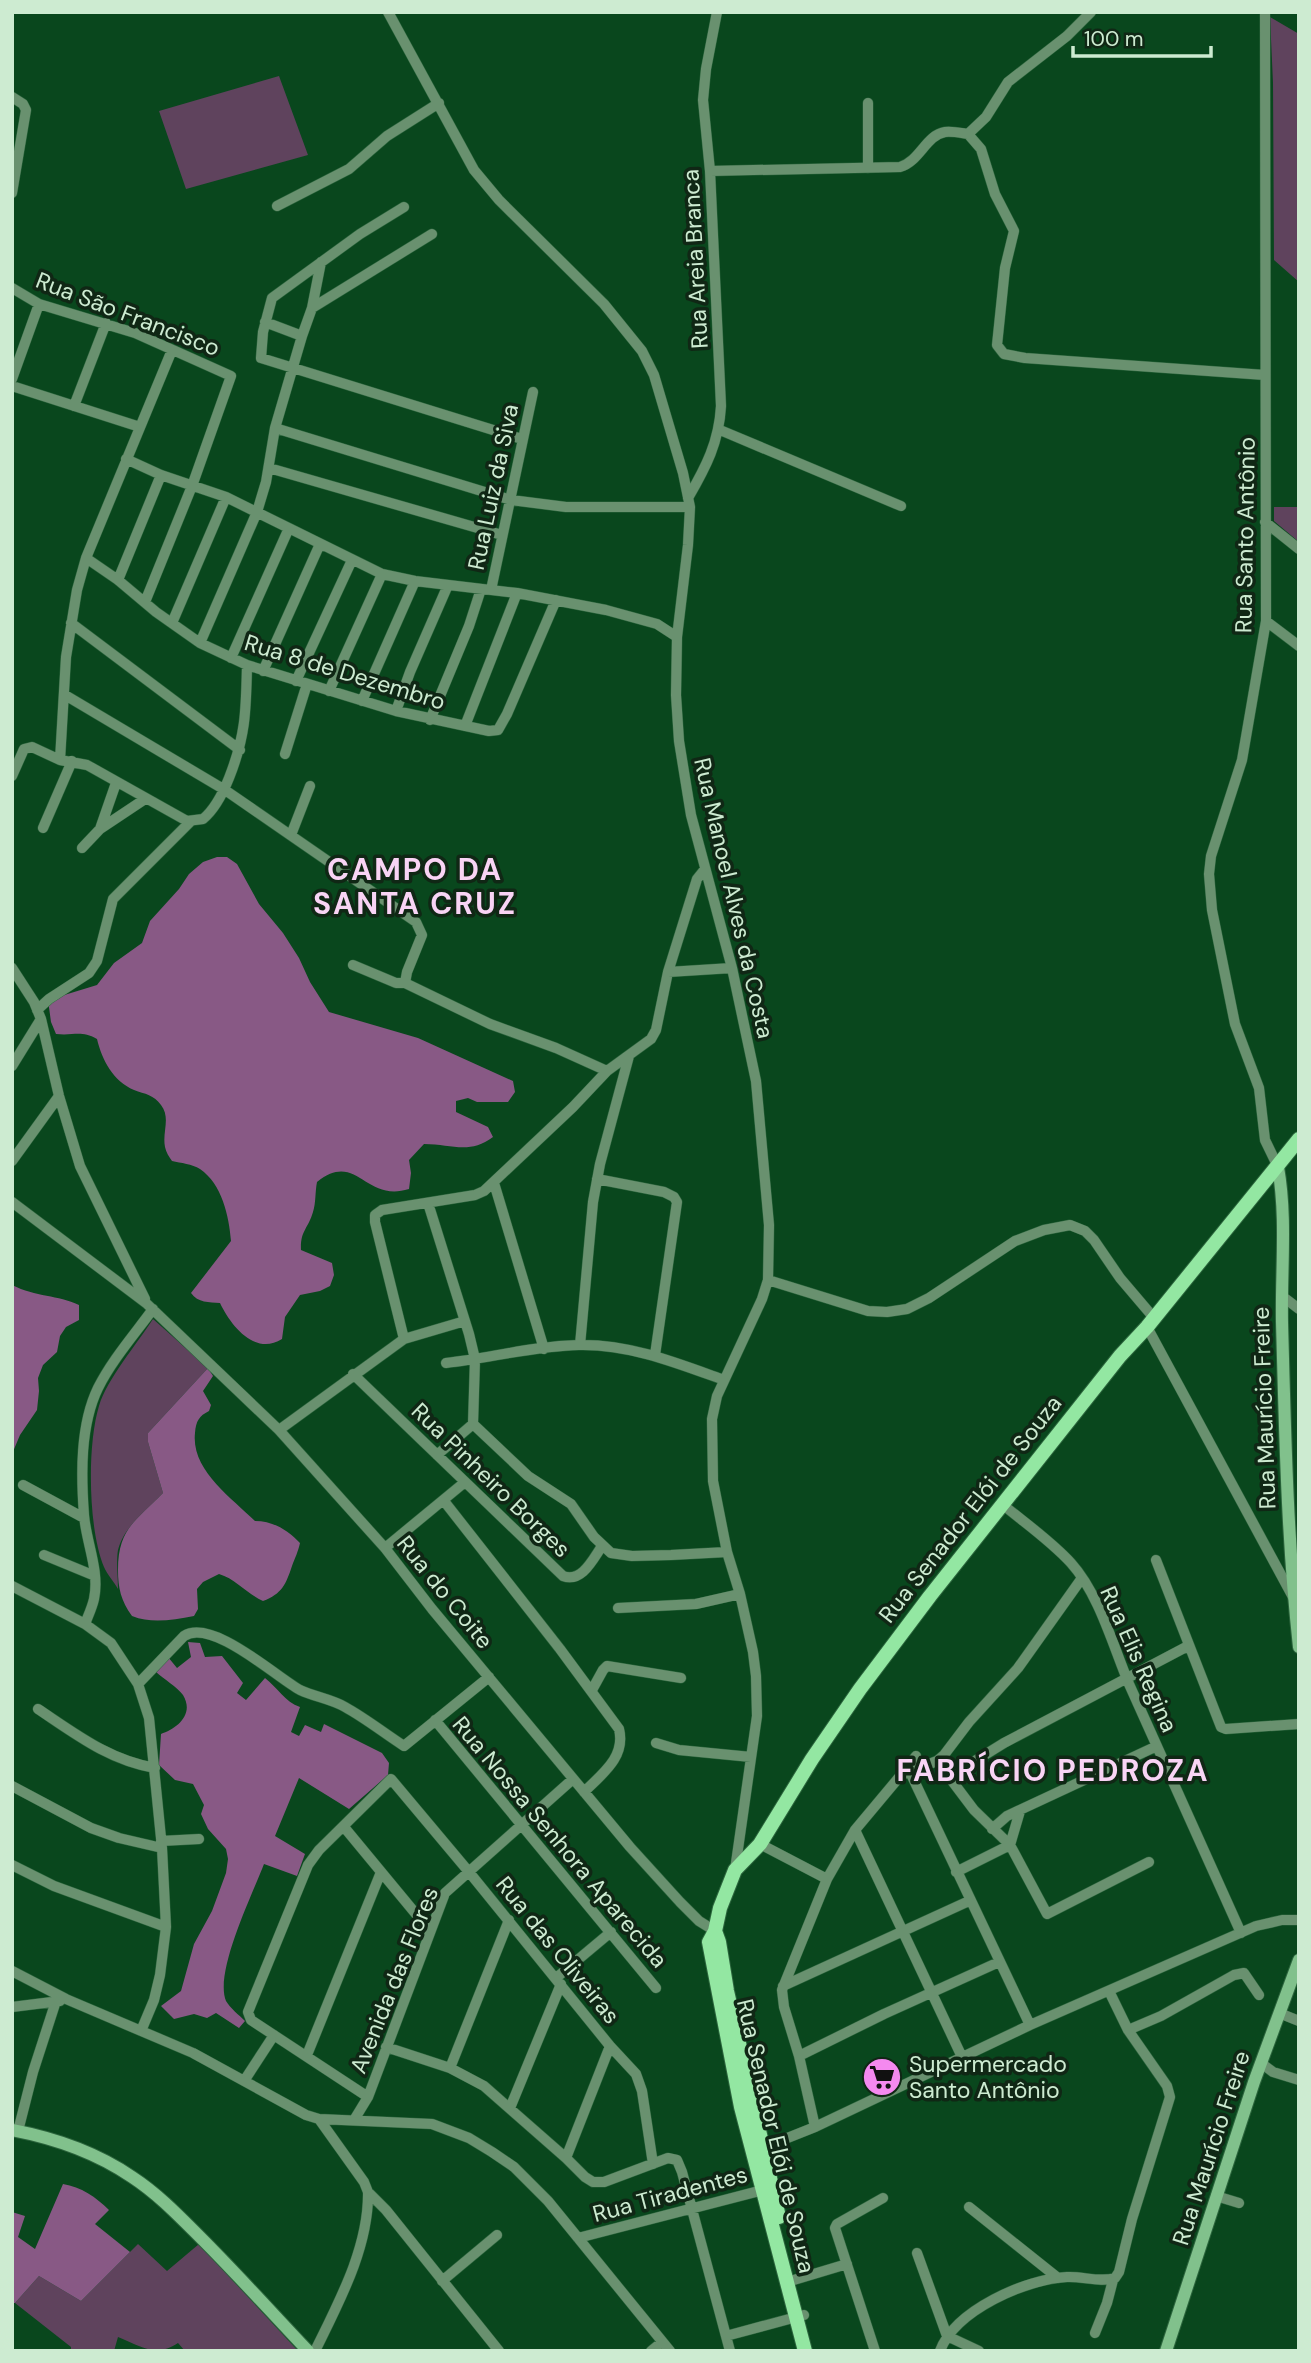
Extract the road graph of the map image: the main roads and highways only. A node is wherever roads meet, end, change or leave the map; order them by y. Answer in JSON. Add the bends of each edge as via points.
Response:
{"nodes":[{"id":1,"x":1299,"y":1139,"type":"edge"},
{"id":2,"x":800,"y":2316,"type":"junction"},
{"id":3,"x":805,"y":2351,"type":"edge"},
{"id":4,"x":813,"y":2351,"type":"edge"}],
"edges":[{"from":1,"to":2,"type":"main road","name":"Rua Senador Elói de Souza","via":[[894,1642],[760,1844],[735,1870],[709,1942]]},
{"from":2,"to":3,"type":"main road","name":"Rua Senador Elói de Souza"},
{"from":2,"to":4,"type":"main road","name":"Rua Senador Elói de Souza"}]}
